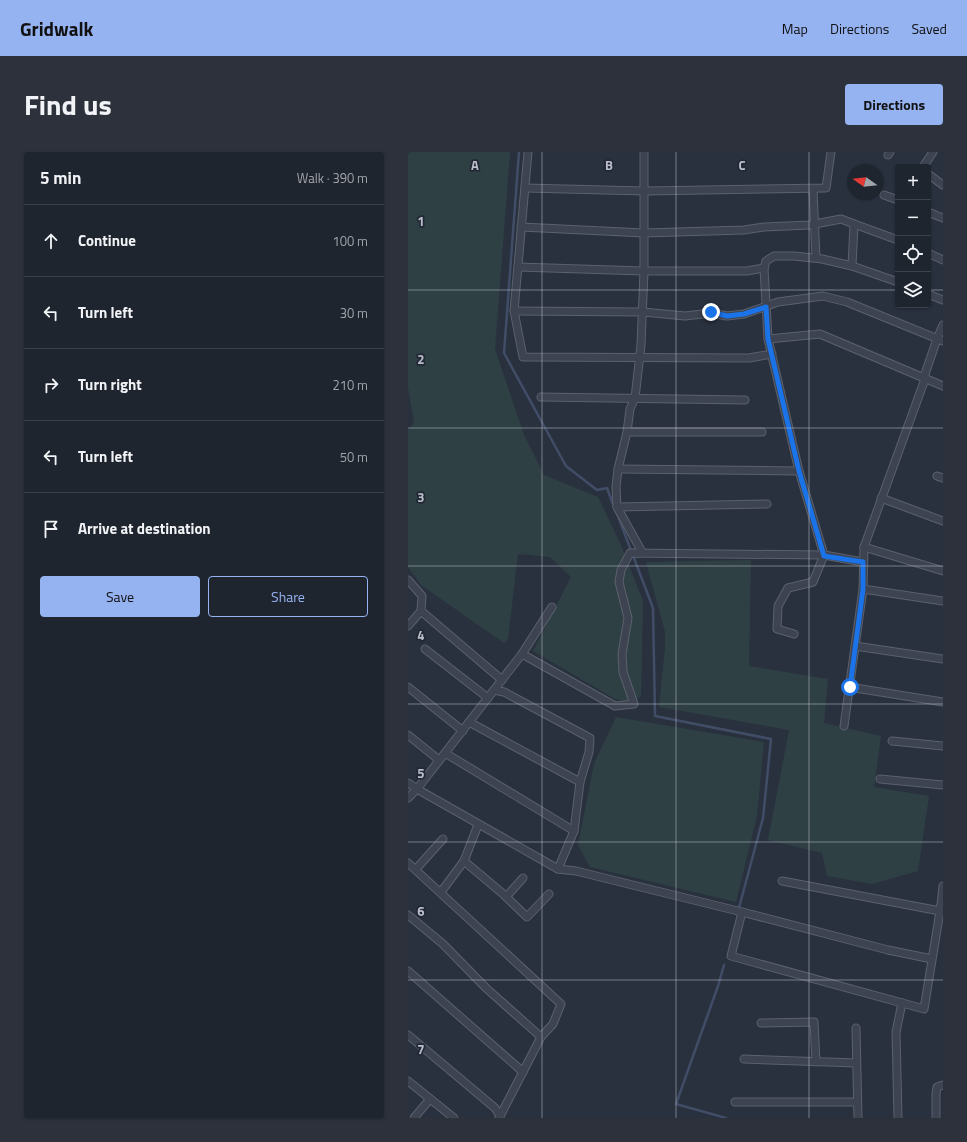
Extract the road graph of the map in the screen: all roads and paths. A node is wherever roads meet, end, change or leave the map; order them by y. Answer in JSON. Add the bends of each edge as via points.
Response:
{"nodes":[{"id":1,"x":528,"y":152,"type":"edge"},
{"id":2,"x":644,"y":152,"type":"edge"},
{"id":3,"x":832,"y":152,"type":"edge"},
{"id":4,"x":933,"y":152,"type":"edge"},
{"id":5,"x":925,"y":164,"type":"edge"},
{"id":6,"x":931,"y":176,"type":"edge"},
{"id":7,"x":943,"y":185,"type":"edge"},
{"id":8,"x":525,"y":188,"type":"junction"},
{"id":9,"x":813,"y":189,"type":"junction"},
{"id":10,"x":645,"y":191,"type":"junction"},
{"id":11,"x":884,"y":195,"type":"dead end"},
{"id":12,"x":895,"y":199,"type":"edge"},
{"id":13,"x":931,"y":213,"type":"edge"},
{"id":14,"x":943,"y":218,"type":"edge"},
{"id":15,"x":814,"y":224,"type":"junction"},
{"id":16,"x":854,"y":224,"type":"junction"},
{"id":17,"x":521,"y":227,"type":"junction"},
{"id":18,"x":644,"y":233,"type":"junction"},
{"id":19,"x":895,"y":239,"type":"edge"},
{"id":20,"x":931,"y":254,"type":"edge"},
{"id":21,"x":816,"y":258,"type":"junction"},
{"id":22,"x":943,"y":260,"type":"edge"},
{"id":23,"x":852,"y":266,"type":"junction"},
{"id":24,"x":518,"y":267,"type":"junction"},
{"id":25,"x":764,"y":268,"type":"junction"},
{"id":26,"x":644,"y":272,"type":"junction"},
{"id":27,"x":895,"y":281,"type":"edge"},
{"id":28,"x":931,"y":295,"type":"edge"},
{"id":29,"x":943,"y":300,"type":"edge"},
{"id":30,"x":766,"y":307,"type":"junction"},
{"id":31,"x":514,"y":311,"type":"junction"},
{"id":32,"x":643,"y":312,"type":"junction"},
{"id":33,"x":943,"y":325,"type":"edge"},
{"id":34,"x":768,"y":339,"type":"junction"},
{"id":35,"x":940,"y":340,"type":"edge"},
{"id":36,"x":772,"y":354,"type":"junction"},
{"id":37,"x":640,"y":357,"type":"junction"},
{"id":38,"x":925,"y":379,"type":"junction"},
{"id":39,"x":943,"y":386,"type":"edge"},
{"id":40,"x":541,"y":397,"type":"dead end"},
{"id":41,"x":635,"y":398,"type":"junction"},
{"id":42,"x":745,"y":400,"type":"dead end"},
{"id":43,"x":627,"y":432,"type":"junction"},
{"id":44,"x":762,"y":432,"type":"dead end"},
{"id":45,"x":618,"y":469,"type":"junction"},
{"id":46,"x":799,"y":471,"type":"junction"},
{"id":47,"x":882,"y":498,"type":"junction"},
{"id":48,"x":767,"y":504,"type":"dead end"},
{"id":49,"x":617,"y":507,"type":"junction"},
{"id":50,"x":943,"y":521,"type":"edge"},
{"id":51,"x":864,"y":547,"type":"junction"},
{"id":52,"x":636,"y":553,"type":"junction"},
{"id":53,"x":824,"y":556,"type":"junction"},
{"id":54,"x":863,"y":562,"type":"junction"},
{"id":55,"x":943,"y":571,"type":"edge"},
{"id":56,"x":408,"y":580,"type":"edge"},
{"id":57,"x":863,"y":589,"type":"junction"},
{"id":58,"x":943,"y":600,"type":"edge"},
{"id":59,"x":552,"y":607,"type":"dead end"},
{"id":60,"x":421,"y":611,"type":"junction"},
{"id":61,"x":408,"y":626,"type":"edge"},
{"id":62,"x":794,"y":634,"type":"dead end"},
{"id":63,"x":855,"y":646,"type":"junction"},
{"id":64,"x":425,"y":649,"type":"dead end"},
{"id":65,"x":522,"y":654,"type":"junction"},
{"id":66,"x":943,"y":659,"type":"edge"},
{"id":67,"x":502,"y":680,"type":"junction"},
{"id":68,"x":408,"y":687,"type":"edge"},
{"id":69,"x":850,"y":687,"type":"junction"},
{"id":70,"x":494,"y":690,"type":"junction"},
{"id":71,"x":488,"y":698,"type":"junction"},
{"id":72,"x":943,"y":702,"type":"edge"},
{"id":73,"x":469,"y":722,"type":"junction"},
{"id":74,"x":844,"y":726,"type":"dead end"},
{"id":75,"x":463,"y":731,"type":"junction"},
{"id":76,"x":408,"y":735,"type":"edge"},
{"id":77,"x":892,"y":741,"type":"dead end"},
{"id":78,"x":943,"y":746,"type":"edge"},
{"id":79,"x":445,"y":753,"type":"junction"},
{"id":80,"x":439,"y":760,"type":"junction"},
{"id":81,"x":880,"y":779,"type":"dead end"},
{"id":82,"x":580,"y":782,"type":"junction"},
{"id":83,"x":408,"y":783,"type":"edge"},
{"id":84,"x":943,"y":785,"type":"edge"},
{"id":85,"x":417,"y":789,"type":"junction"},
{"id":86,"x":408,"y":798,"type":"edge"},
{"id":87,"x":478,"y":825,"type":"junction"},
{"id":88,"x":574,"y":831,"type":"junction"},
{"id":89,"x":442,"y":839,"type":"dead end"},
{"id":90,"x":464,"y":861,"type":"junction"},
{"id":91,"x":408,"y":863,"type":"edge"},
{"id":92,"x":416,"y":869,"type":"junction"},
{"id":93,"x":558,"y":869,"type":"junction"},
{"id":94,"x":523,"y":878,"type":"dead end"},
{"id":95,"x":782,"y":881,"type":"dead end"},
{"id":96,"x":943,"y":886,"type":"edge"},
{"id":97,"x":441,"y":892,"type":"junction"},
{"id":98,"x":549,"y":894,"type":"dead end"},
{"id":99,"x":506,"y":898,"type":"junction"},
{"id":100,"x":941,"y":907,"type":"edge"},
{"id":101,"x":742,"y":912,"type":"junction"},
{"id":102,"x":408,"y":915,"type":"edge"},
{"id":103,"x":932,"y":959,"type":"junction"},
{"id":104,"x":408,"y":971,"type":"edge"},
{"id":105,"x":902,"y":1003,"type":"junction"},
{"id":106,"x":761,"y":1023,"type":"dead end"},
{"id":107,"x":856,"y":1028,"type":"dead end"},
{"id":108,"x":408,"y":1035,"type":"edge"},
{"id":109,"x":541,"y":1037,"type":"junction"},
{"id":110,"x":744,"y":1058,"type":"dead end"},
{"id":111,"x":816,"y":1062,"type":"junction"},
{"id":112,"x":856,"y":1063,"type":"junction"},
{"id":113,"x":523,"y":1072,"type":"junction"},
{"id":114,"x":408,"y":1081,"type":"edge"},
{"id":115,"x":943,"y":1085,"type":"edge"},
{"id":116,"x":430,"y":1099,"type":"junction"},
{"id":117,"x":735,"y":1102,"type":"dead end"},
{"id":118,"x":857,"y":1102,"type":"junction"},
{"id":119,"x":500,"y":1117,"type":"edge"},
{"id":120,"x":414,"y":1118,"type":"edge"},
{"id":121,"x":454,"y":1118,"type":"edge"},
{"id":122,"x":858,"y":1118,"type":"edge"},
{"id":123,"x":898,"y":1118,"type":"edge"},
{"id":124,"x":936,"y":1118,"type":"edge"}],
"edges":[{"from":1,"to":8,"type":"street"},
{"from":2,"to":10,"type":"street"},
{"from":3,"to":9,"type":"street","via":[[826,188]]},
{"from":4,"to":5,"type":"street"},
{"from":6,"to":7,"type":"street"},
{"from":8,"to":10,"type":"street"},
{"from":8,"to":17,"type":"street"},
{"from":9,"to":10,"type":"street"},
{"from":9,"to":15,"type":"street"},
{"from":10,"to":18,"type":"street"},
{"from":11,"to":12,"type":"street"},
{"from":13,"to":14,"type":"street"},
{"from":15,"to":16,"type":"street","via":[[840,219]]},
{"from":15,"to":18,"type":"street","via":[[744,230]]},
{"from":15,"to":21,"type":"street"},
{"from":16,"to":19,"type":"street"},
{"from":16,"to":23,"type":"street"},
{"from":17,"to":18,"type":"street"},
{"from":17,"to":24,"type":"street"},
{"from":18,"to":26,"type":"street"},
{"from":20,"to":22,"type":"street"},
{"from":21,"to":23,"type":"street"},
{"from":21,"to":25,"type":"street","via":[[774,256],[766,261]]},
{"from":23,"to":27,"type":"street"},
{"from":24,"to":26,"type":"street"},
{"from":24,"to":31,"type":"street"},
{"from":25,"to":26,"type":"street","via":[[746,271]]},
{"from":25,"to":30,"type":"street"},
{"from":26,"to":32,"type":"street"},
{"from":28,"to":29,"type":"street"},
{"from":30,"to":32,"type":"street","via":[[727,316],[711,312],[685,316]]},
{"from":30,"to":34,"type":"street"},
{"from":30,"to":35,"type":"street","via":[[778,302],[823,296],[848,302]]},
{"from":31,"to":32,"type":"street"},
{"from":31,"to":37,"type":"street","via":[[523,357]]},
{"from":32,"to":37,"type":"street"},
{"from":33,"to":35,"type":"street"},
{"from":34,"to":36,"type":"street"},
{"from":34,"to":38,"type":"street","via":[[820,334]]},
{"from":35,"to":38,"type":"street"},
{"from":36,"to":37,"type":"street","via":[[750,358]]},
{"from":36,"to":46,"type":"street"},
{"from":37,"to":41,"type":"street"},
{"from":38,"to":39,"type":"street"},
{"from":38,"to":47,"type":"street"},
{"from":40,"to":41,"type":"street"},
{"from":41,"to":42,"type":"street"},
{"from":41,"to":43,"type":"street","via":[[630,409]]},
{"from":43,"to":44,"type":"street"},
{"from":43,"to":45,"type":"street"},
{"from":45,"to":46,"type":"street"},
{"from":45,"to":49,"type":"street"},
{"from":46,"to":53,"type":"street"},
{"from":47,"to":50,"type":"street"},
{"from":47,"to":51,"type":"street"},
{"from":48,"to":49,"type":"street"},
{"from":49,"to":52,"type":"street"},
{"from":51,"to":54,"type":"street"},
{"from":51,"to":55,"type":"street"},
{"from":52,"to":53,"type":"street"},
{"from":52,"to":65,"type":"street","via":[[621,570],[619,582],[628,618],[622,654],[623,672],[634,704],[615,706]]},
{"from":53,"to":54,"type":"street"},
{"from":53,"to":62,"type":"street","via":[[813,582],[788,588],[778,606],[777,629]]},
{"from":54,"to":57,"type":"street"},
{"from":56,"to":60,"type":"street","via":[[422,596]]},
{"from":57,"to":58,"type":"street"},
{"from":57,"to":63,"type":"street"},
{"from":59,"to":65,"type":"street"},
{"from":60,"to":61,"type":"street"},
{"from":60,"to":67,"type":"street"},
{"from":63,"to":66,"type":"street"},
{"from":63,"to":69,"type":"street"},
{"from":64,"to":71,"type":"street"},
{"from":65,"to":67,"type":"street"},
{"from":67,"to":70,"type":"street"},
{"from":68,"to":75,"type":"street"},
{"from":69,"to":72,"type":"street"},
{"from":69,"to":74,"type":"street"},
{"from":70,"to":71,"type":"street"},
{"from":70,"to":82,"type":"street","via":[[504,692],[590,738],[589,752]]},
{"from":71,"to":73,"type":"street"},
{"from":73,"to":75,"type":"street"},
{"from":73,"to":82,"type":"street"},
{"from":75,"to":79,"type":"street"},
{"from":76,"to":80,"type":"street"},
{"from":77,"to":78,"type":"street"},
{"from":79,"to":80,"type":"street"},
{"from":79,"to":88,"type":"street"},
{"from":80,"to":85,"type":"street"},
{"from":81,"to":84,"type":"street"},
{"from":82,"to":88,"type":"street"},
{"from":83,"to":85,"type":"street"},
{"from":85,"to":86,"type":"street"},
{"from":85,"to":87,"type":"street"},
{"from":87,"to":90,"type":"street"},
{"from":87,"to":93,"type":"street"},
{"from":88,"to":93,"type":"street"},
{"from":89,"to":92,"type":"street"},
{"from":90,"to":97,"type":"street"},
{"from":90,"to":99,"type":"street"},
{"from":91,"to":92,"type":"street"},
{"from":92,"to":97,"type":"street"},
{"from":93,"to":101,"type":"street","via":[[645,886]]},
{"from":94,"to":99,"type":"street"},
{"from":95,"to":100,"type":"street"},
{"from":96,"to":100,"type":"street"},
{"from":97,"to":109,"type":"street","via":[[561,1004],[553,1024]]},
{"from":98,"to":99,"type":"street","via":[[526,917]]},
{"from":100,"to":103,"type":"street"},
{"from":101,"to":103,"type":"street"},
{"from":101,"to":105,"type":"street","via":[[731,956]]},
{"from":102,"to":109,"type":"street","via":[[443,944],[486,988]]},
{"from":103,"to":105,"type":"street","via":[[924,1009]]},
{"from":104,"to":113,"type":"street"},
{"from":105,"to":123,"type":"street","via":[[896,1032]]},
{"from":106,"to":111,"type":"street","via":[[814,1022]]},
{"from":107,"to":112,"type":"street"},
{"from":108,"to":119,"type":"street","via":[[495,1108]]},
{"from":109,"to":113,"type":"street"},
{"from":110,"to":111,"type":"street"},
{"from":111,"to":112,"type":"street"},
{"from":112,"to":118,"type":"street"},
{"from":113,"to":119,"type":"street"},
{"from":114,"to":116,"type":"street"},
{"from":115,"to":124,"type":"street","via":[[937,1087]]},
{"from":116,"to":120,"type":"street"},
{"from":116,"to":121,"type":"street"},
{"from":117,"to":118,"type":"street"},
{"from":118,"to":122,"type":"street"}]}
